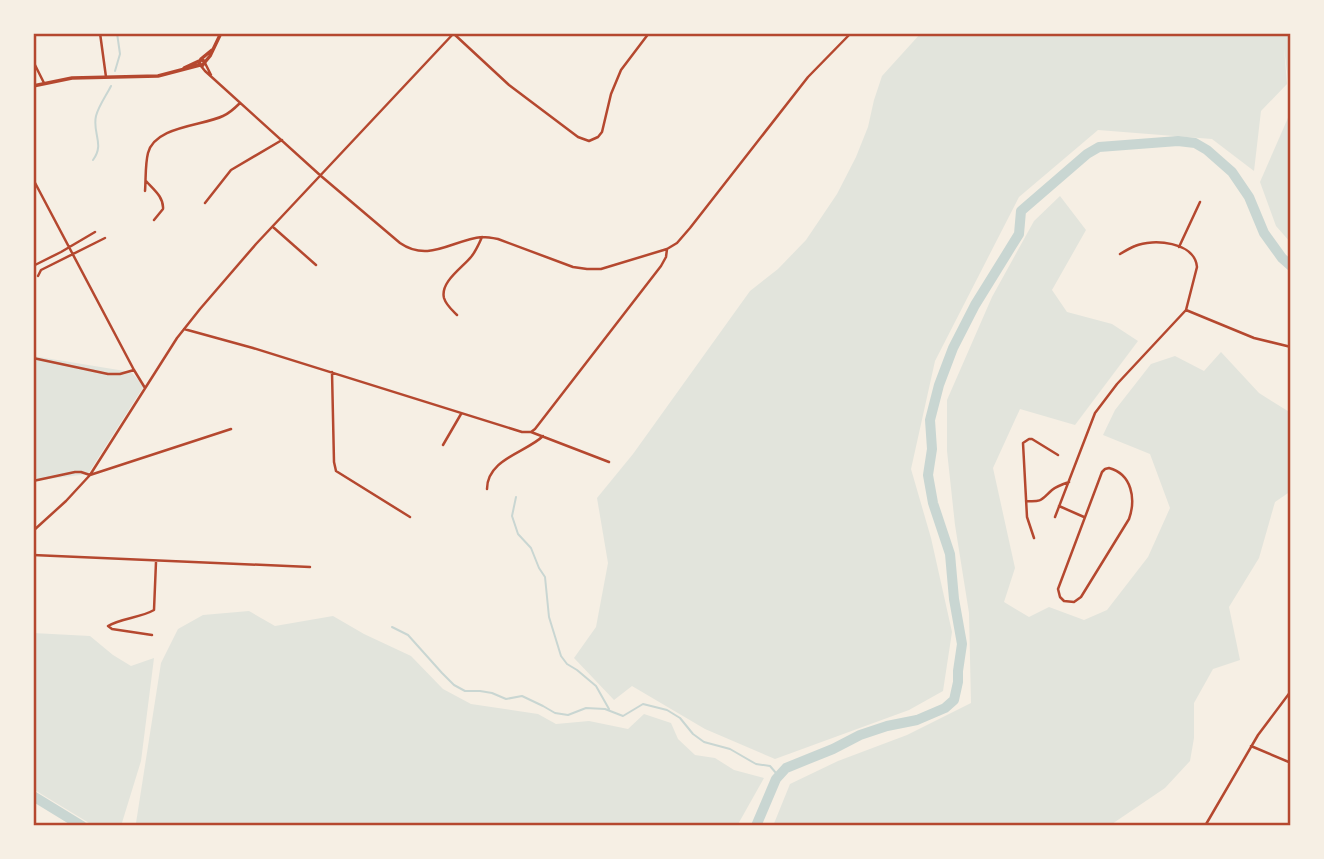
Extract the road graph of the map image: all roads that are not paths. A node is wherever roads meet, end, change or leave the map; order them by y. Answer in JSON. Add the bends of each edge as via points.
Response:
{"nodes":[{"id":1,"x":100,"y":33,"type":"edge"},
{"id":2,"x":221,"y":33,"type":"edge"},
{"id":3,"x":453,"y":33,"type":"edge"},
{"id":4,"x":649,"y":33,"type":"edge"},
{"id":5,"x":850,"y":33,"type":"edge"},
{"id":6,"x":33,"y":61,"type":"edge"},
{"id":7,"x":202,"y":63,"type":"junction"},
{"id":8,"x":106,"y":77,"type":"junction"},
{"id":9,"x":45,"y":84,"type":"junction"},
{"id":10,"x":33,"y":86,"type":"edge"},
{"id":11,"x":240,"y":102,"type":"junction"},
{"id":12,"x":282,"y":140,"type":"junction"},
{"id":13,"x":321,"y":176,"type":"junction"},
{"id":14,"x":33,"y":179,"type":"edge"},
{"id":15,"x":146,"y":181,"type":"junction"},
{"id":16,"x":145,"y":191,"type":"dead end"},
{"id":17,"x":1200,"y":202,"type":"dead end"},
{"id":18,"x":205,"y":203,"type":"dead end"},
{"id":19,"x":154,"y":220,"type":"dead end"},
{"id":20,"x":273,"y":227,"type":"junction"},
{"id":21,"x":95,"y":232,"type":"dead end"},
{"id":22,"x":482,"y":237,"type":"junction"},
{"id":23,"x":105,"y":238,"type":"dead end"},
{"id":24,"x":69,"y":247,"type":"junction"},
{"id":25,"x":1179,"y":247,"type":"junction"},
{"id":26,"x":667,"y":249,"type":"junction"},
{"id":27,"x":1120,"y":254,"type":"dead end"},
{"id":28,"x":73,"y":255,"type":"junction"},
{"id":29,"x":316,"y":265,"type":"dead end"},
{"id":30,"x":33,"y":266,"type":"edge"},
{"id":31,"x":38,"y":276,"type":"dead end"},
{"id":32,"x":1186,"y":310,"type":"junction"},
{"id":33,"x":457,"y":315,"type":"dead end"},
{"id":34,"x":184,"y":329,"type":"junction"},
{"id":35,"x":1291,"y":347,"type":"edge"},
{"id":36,"x":33,"y":358,"type":"edge"},
{"id":37,"x":134,"y":370,"type":"junction"},
{"id":38,"x":332,"y":373,"type":"junction"},
{"id":39,"x":145,"y":388,"type":"junction"},
{"id":40,"x":461,"y":413,"type":"junction"},
{"id":41,"x":230,"y":429,"type":"dead end"},
{"id":42,"x":531,"y":432,"type":"junction"},
{"id":43,"x":544,"y":436,"type":"junction"},
{"id":44,"x":443,"y":445,"type":"dead end"},
{"id":45,"x":1058,"y":455,"type":"dead end"},
{"id":46,"x":609,"y":462,"type":"dead end"},
{"id":47,"x":90,"y":475,"type":"junction"},
{"id":48,"x":33,"y":481,"type":"edge"},
{"id":49,"x":1069,"y":482,"type":"junction"},
{"id":50,"x":488,"y":489,"type":"dead end"},
{"id":51,"x":1026,"y":500,"type":"junction"},
{"id":52,"x":1059,"y":506,"type":"junction"},
{"id":53,"x":410,"y":517,"type":"dead end"},
{"id":54,"x":1055,"y":517,"type":"dead end"},
{"id":55,"x":1084,"y":517,"type":"junction"},
{"id":56,"x":33,"y":531,"type":"edge"},
{"id":57,"x":1034,"y":538,"type":"dead end"},
{"id":58,"x":33,"y":555,"type":"edge"},
{"id":59,"x":156,"y":561,"type":"junction"},
{"id":60,"x":310,"y":567,"type":"dead end"},
{"id":61,"x":152,"y":635,"type":"dead end"},
{"id":62,"x":1291,"y":691,"type":"edge"},
{"id":63,"x":1251,"y":746,"type":"junction"},
{"id":64,"x":1291,"y":763,"type":"edge"},
{"id":65,"x":1205,"y":826,"type":"edge"}],
"edges":[{"from":1,"to":8,"type":"street"},
{"from":2,"to":7,"type":"street"},
{"from":3,"to":4,"type":"street","via":[[509,85],[578,138],[589,141],[602,132],[621,70]]},
{"from":3,"to":13,"type":"street"},
{"from":5,"to":26,"type":"street","via":[[808,77],[690,228]]},
{"from":6,"to":9,"type":"street"},
{"from":7,"to":8,"type":"street","via":[[158,76]]},
{"from":7,"to":11,"type":"street"},
{"from":8,"to":9,"type":"street"},
{"from":9,"to":10,"type":"street"},
{"from":11,"to":12,"type":"street"},
{"from":11,"to":15,"type":"street","via":[[220,117],[184,127],[151,145]]},
{"from":12,"to":13,"type":"street"},
{"from":12,"to":18,"type":"street","via":[[226,174]]},
{"from":13,"to":20,"type":"street"},
{"from":13,"to":22,"type":"street","via":[[411,249],[438,250]]},
{"from":14,"to":24,"type":"street"},
{"from":15,"to":16,"type":"street"},
{"from":15,"to":19,"type":"street","via":[[164,206]]},
{"from":17,"to":25,"type":"street"},
{"from":20,"to":29,"type":"street"},
{"from":20,"to":34,"type":"street"},
{"from":21,"to":24,"type":"street"},
{"from":22,"to":26,"type":"street","via":[[587,269]]},
{"from":22,"to":33,"type":"street","via":[[444,289],[444,299]]},
{"from":23,"to":28,"type":"street"},
{"from":24,"to":28,"type":"street"},
{"from":24,"to":30,"type":"street"},
{"from":25,"to":27,"type":"street","via":[[1146,243]]},
{"from":25,"to":32,"type":"street","via":[[1197,262]]},
{"from":26,"to":42,"type":"street","via":[[661,266]]},
{"from":28,"to":31,"type":"street","via":[[41,270]]},
{"from":28,"to":37,"type":"street"},
{"from":32,"to":35,"type":"street","via":[[1254,338]]},
{"from":32,"to":49,"type":"street","via":[[1098,407]]},
{"from":34,"to":38,"type":"street"},
{"from":34,"to":39,"type":"street"},
{"from":36,"to":37,"type":"street","via":[[108,373]]},
{"from":37,"to":39,"type":"street"},
{"from":38,"to":40,"type":"street"},
{"from":38,"to":53,"type":"street","via":[[336,471]]},
{"from":39,"to":47,"type":"street"},
{"from":40,"to":42,"type":"street"},
{"from":40,"to":44,"type":"street"},
{"from":41,"to":47,"type":"street"},
{"from":42,"to":43,"type":"street"},
{"from":43,"to":46,"type":"street"},
{"from":43,"to":50,"type":"street","via":[[499,465]]},
{"from":45,"to":51,"type":"street","via":[[1032,439],[1023,443]]},
{"from":47,"to":48,"type":"street","via":[[75,472]]},
{"from":47,"to":56,"type":"street"},
{"from":49,"to":51,"type":"street","via":[[1040,501]]},
{"from":49,"to":52,"type":"street"},
{"from":51,"to":57,"type":"street"},
{"from":52,"to":54,"type":"street"},
{"from":52,"to":55,"type":"street"},
{"from":55,"to":55,"type":"street","via":[[1058,589],[1064,601],[1081,597],[1129,519],[1130,487],[1118,471],[1109,468],[1102,472]]},
{"from":58,"to":59,"type":"street"},
{"from":59,"to":60,"type":"street"},
{"from":59,"to":61,"type":"street","via":[[154,610],[108,626]]},
{"from":62,"to":63,"type":"street"},
{"from":63,"to":64,"type":"street"},
{"from":63,"to":65,"type":"street"}]}
